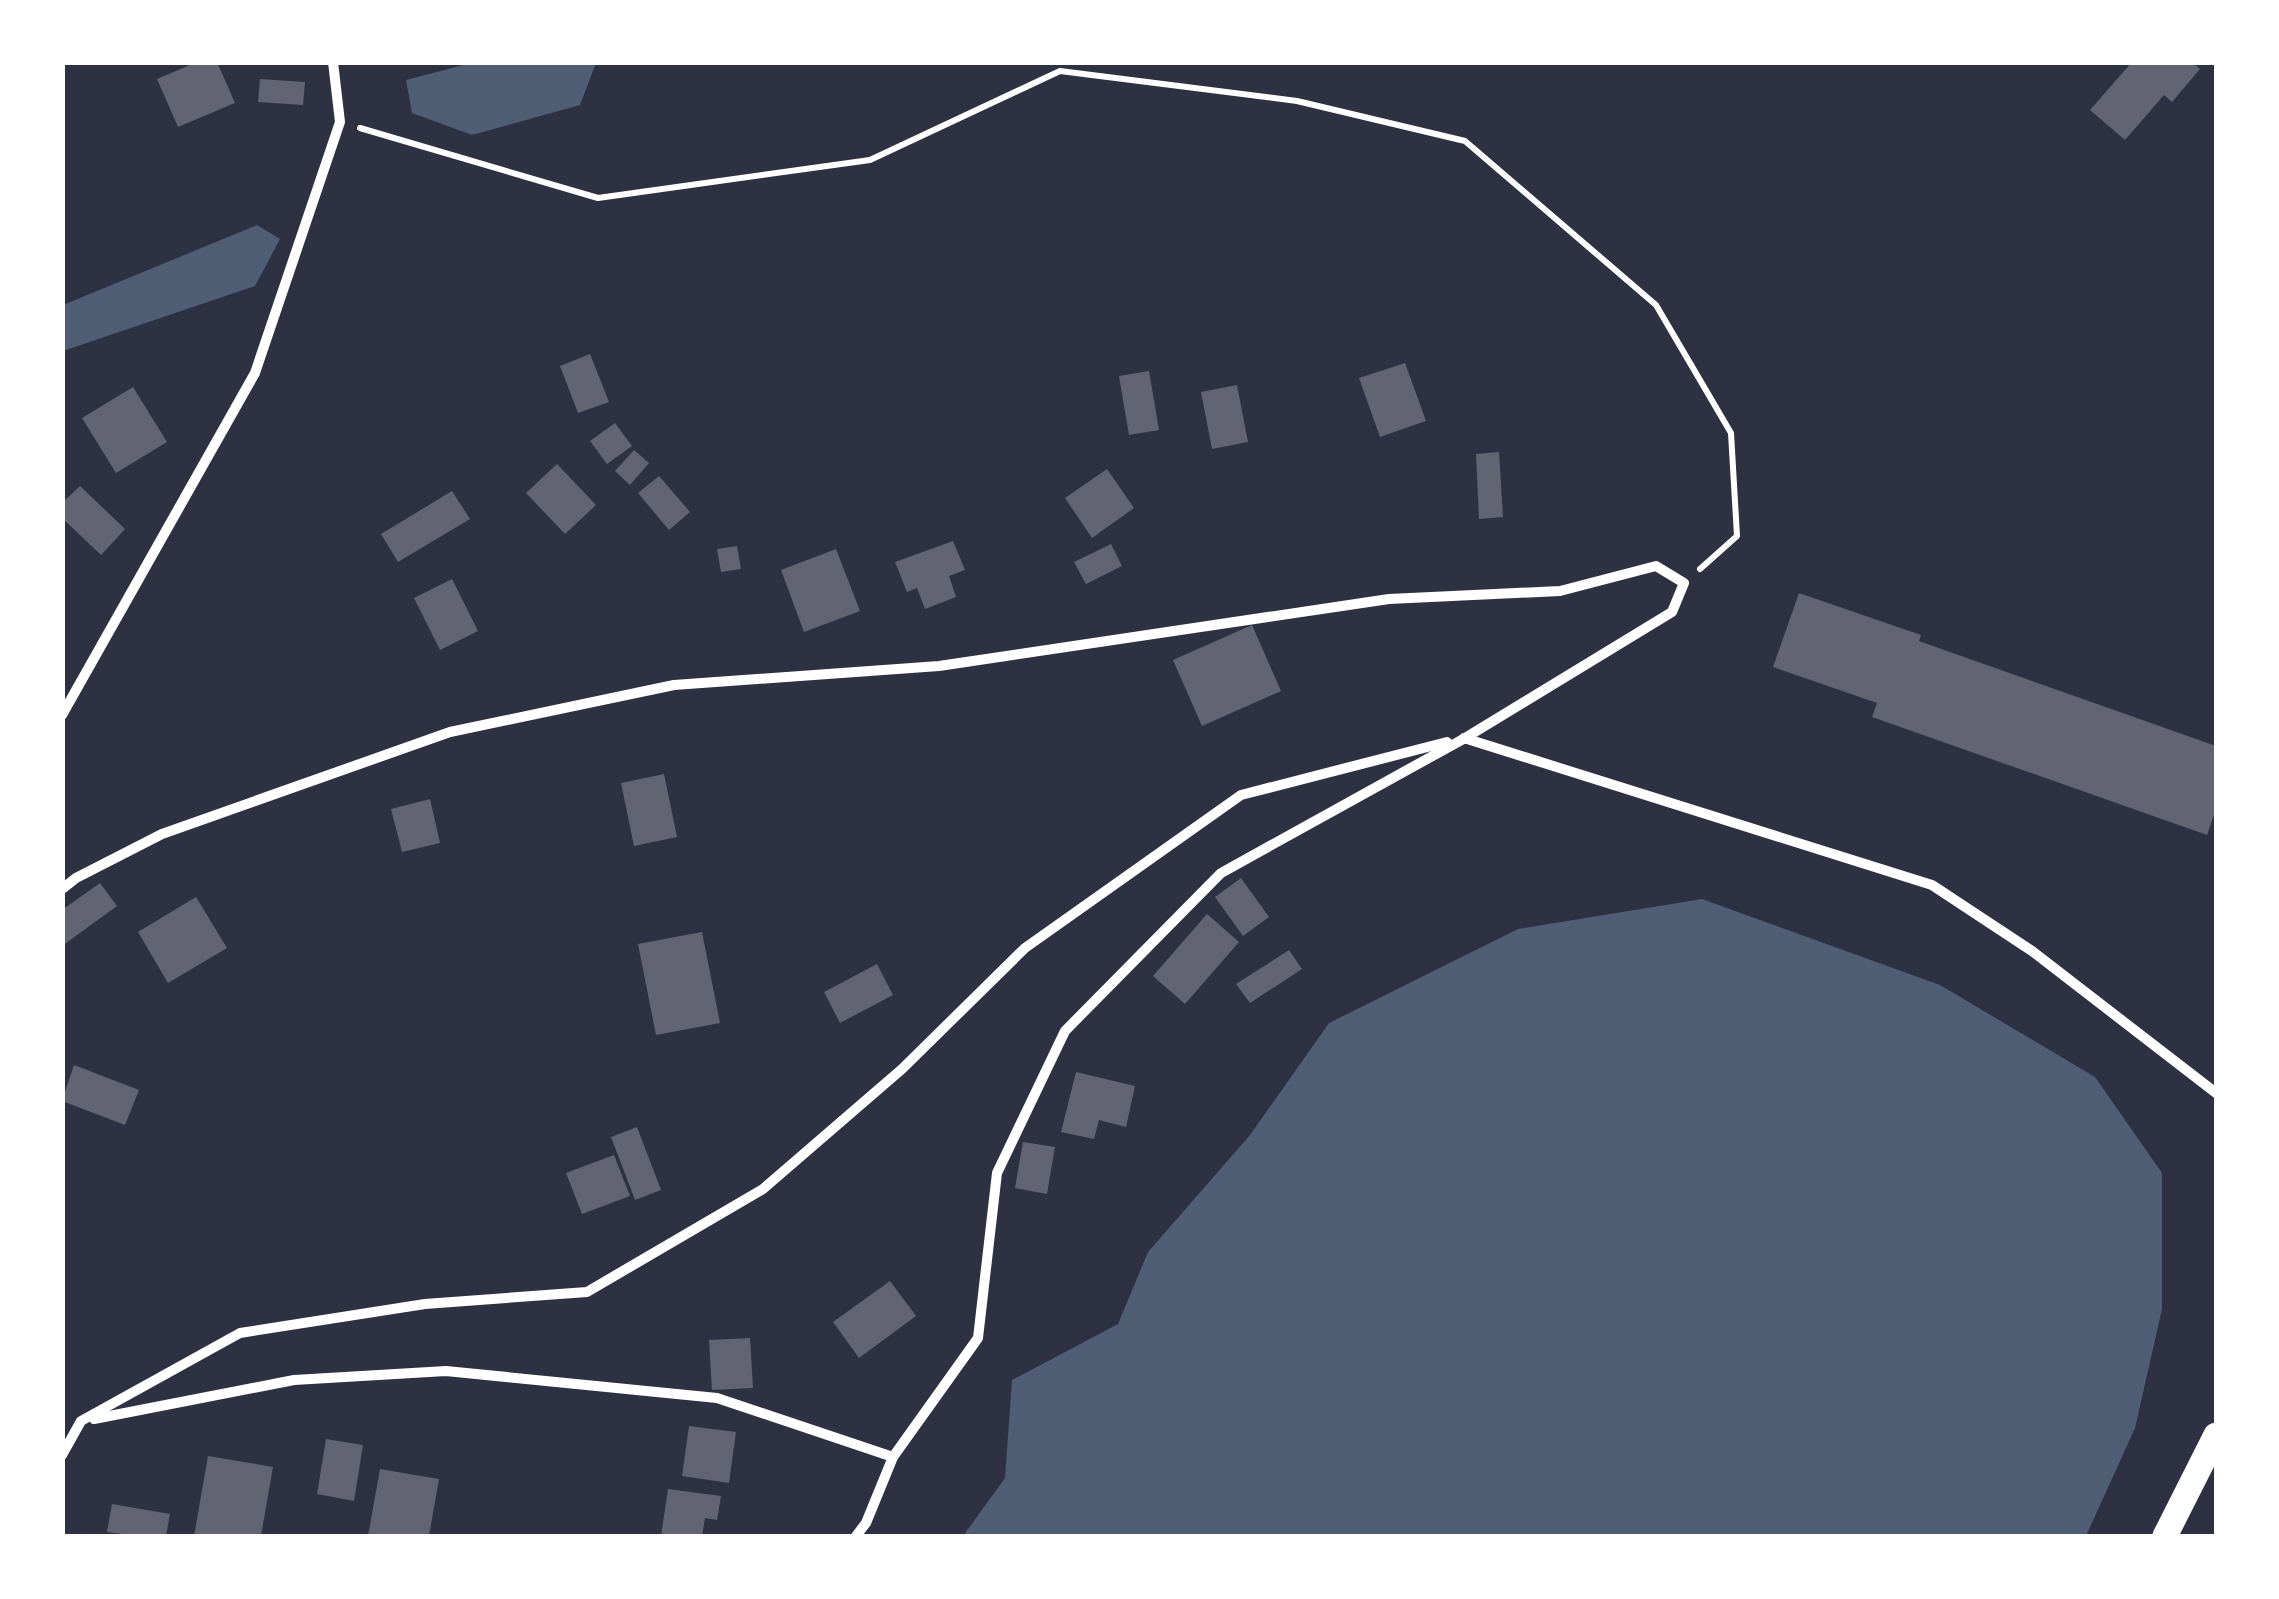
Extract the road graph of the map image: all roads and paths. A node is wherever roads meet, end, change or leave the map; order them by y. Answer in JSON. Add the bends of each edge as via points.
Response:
{"nodes":[{"id":1,"x":333,"y":62,"type":"edge"},
{"id":2,"x":340,"y":122,"type":"junction"},
{"id":3,"x":1684,"y":583,"type":"junction"},
{"id":4,"x":62,"y":716,"type":"edge"},
{"id":5,"x":1465,"y":738,"type":"junction"},
{"id":6,"x":62,"y":888,"type":"edge"},
{"id":7,"x":2216,"y":1093,"type":"edge"},
{"id":8,"x":81,"y":1421,"type":"junction"},
{"id":9,"x":2216,"y":1435,"type":"edge"},
{"id":10,"x":62,"y":1455,"type":"edge"},
{"id":11,"x":893,"y":1457,"type":"junction"},
{"id":12,"x":856,"y":1536,"type":"edge"},
{"id":13,"x":2164,"y":1536,"type":"edge"}],
"edges":[{"from":1,"to":2,"type":"street"},
{"from":2,"to":3,"type":"path","via":[[598,198],[870,160],[1060,71],[1298,101],[1465,141],[1656,305],[1731,433],[1737,536]]},
{"from":2,"to":4,"type":"street","via":[[254,373]]},
{"from":3,"to":5,"type":"street","via":[[1672,612]]},
{"from":3,"to":6,"type":"street","via":[[1656,566],[1560,591],[1389,599],[938,666],[674,686],[450,732],[162,834]]},
{"from":5,"to":7,"type":"street","via":[[1932,884],[2032,951]]},
{"from":5,"to":8,"type":"street","via":[[1240,795],[1025,948],[902,1069],[764,1189],[587,1292],[425,1304],[240,1332]]},
{"from":5,"to":11,"type":"street","via":[[1222,872],[1064,1031],[997,1173],[978,1338]]},
{"from":8,"to":10,"type":"street"},
{"from":8,"to":11,"type":"street","via":[[294,1380],[446,1371],[717,1398]]},
{"from":9,"to":13,"type":"main road"},
{"from":11,"to":12,"type":"street"}]}
